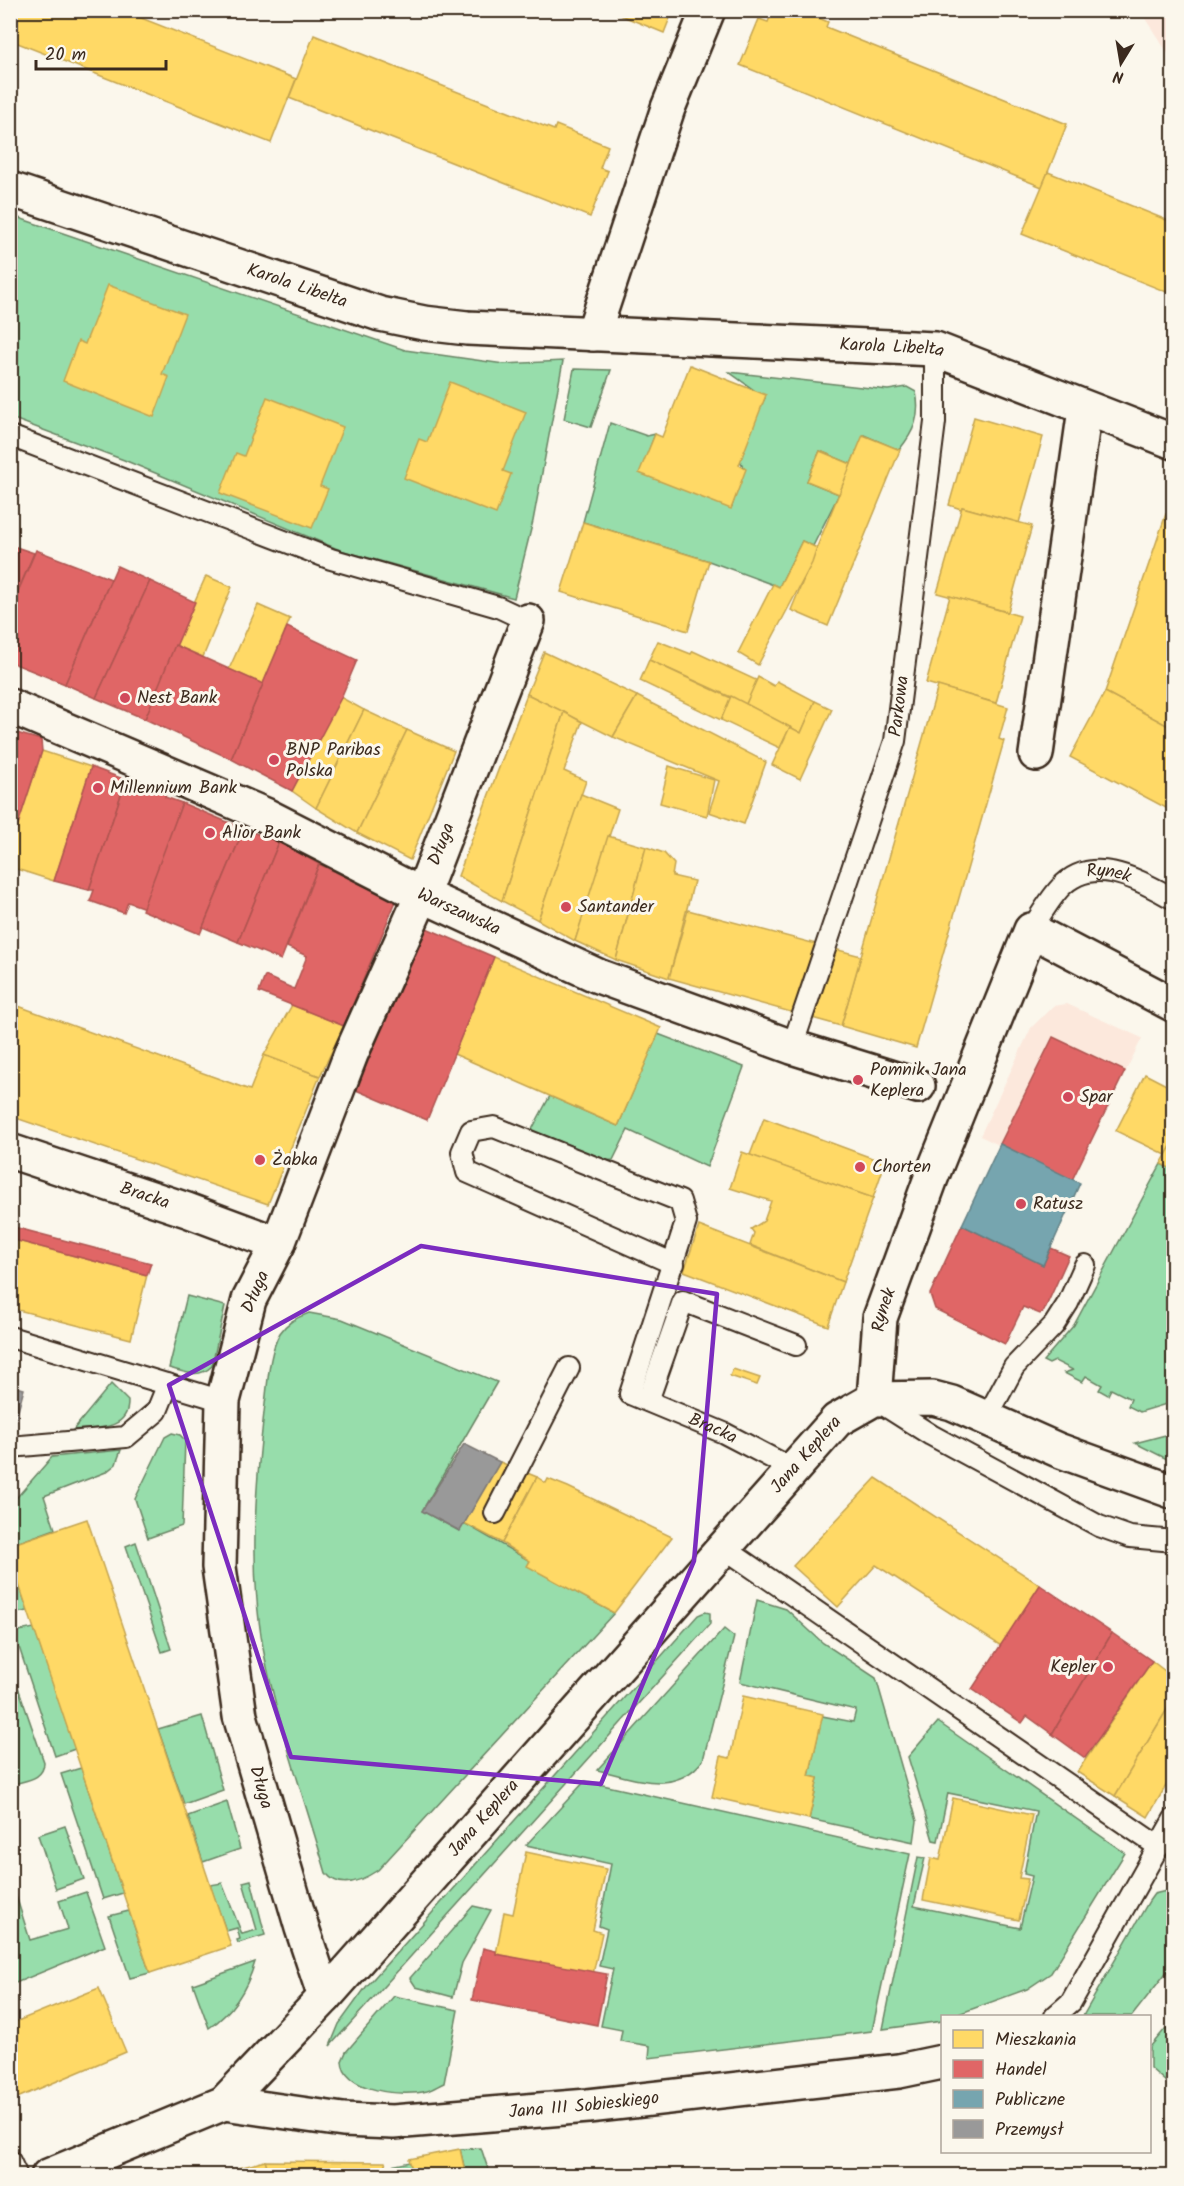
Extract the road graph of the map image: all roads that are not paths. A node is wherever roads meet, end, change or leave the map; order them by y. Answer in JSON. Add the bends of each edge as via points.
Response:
{"nodes":[{"id":1,"x":708,"y":10,"type":"edge"},
{"id":2,"x":10,"y":189,"type":"edge"},
{"id":3,"x":593,"y":334,"type":"junction"},
{"id":4,"x":935,"y":349,"type":"junction"},
{"id":5,"x":1085,"y":409,"type":"junction"},
{"id":6,"x":10,"y":436,"type":"edge"},
{"id":7,"x":1173,"y":442,"type":"edge"},
{"id":8,"x":528,"y":621,"type":"joint"},
{"id":9,"x":10,"y":706,"type":"edge"},
{"id":10,"x":1036,"y":754,"type":"dead end"},
{"id":11,"x":422,"y":895,"type":"junction"},
{"id":12,"x":1173,"y":899,"type":"edge"},
{"id":13,"x":1031,"y":930,"type":"junction"},
{"id":14,"x":1173,"y":1005,"type":"edge"},
{"id":15,"x":792,"y":1047,"type":"junction"},
{"id":16,"x":918,"y":1086,"type":"dead end"},
{"id":17,"x":10,"y":1151,"type":"edge"},
{"id":18,"x":278,"y":1244,"type":"junction"},
{"id":19,"x":674,"y":1264,"type":"junction"},
{"id":20,"x":1085,"y":1265,"type":"dead end"},
{"id":21,"x":10,"y":1337,"type":"edge"},
{"id":22,"x":796,"y":1345,"type":"dead end"},
{"id":23,"x":569,"y":1368,"type":"dead end"},
{"id":24,"x":168,"y":1384,"type":"junction"},
{"id":25,"x":639,"y":1397,"type":"junction"},
{"id":26,"x":874,"y":1399,"type":"junction"},
{"id":27,"x":223,"y":1401,"type":"junction"},
{"id":28,"x":986,"y":1419,"type":"junction"},
{"id":29,"x":10,"y":1447,"type":"edge"},
{"id":30,"x":793,"y":1469,"type":"junction"},
{"id":31,"x":1173,"y":1492,"type":"edge"},
{"id":32,"x":495,"y":1513,"type":"dead end"},
{"id":33,"x":1173,"y":1541,"type":"edge"},
{"id":34,"x":724,"y":1548,"type":"junction"},
{"id":35,"x":1173,"y":1819,"type":"edge"},
{"id":36,"x":1159,"y":1847,"type":"junction"},
{"id":37,"x":325,"y":1997,"type":"junction"},
{"id":38,"x":1056,"y":2015,"type":"edge"},
{"id":39,"x":941,"y":2062,"type":"edge"},
{"id":40,"x":224,"y":2103,"type":"junction"},
{"id":41,"x":10,"y":2161,"type":"edge"},
{"id":42,"x":17,"y":2175,"type":"edge"},
{"id":43,"x":48,"y":2175,"type":"edge"}],
"edges":[{"from":1,"to":3,"type":"street","via":[[668,108]]},
{"from":2,"to":3,"type":"street","name":"Karola Libelta","via":[[380,314],[467,328]]},
{"from":3,"to":4,"type":"street","name":"Karola Libelta"},
{"from":4,"to":5,"type":"street","name":"Karola Libelta"},
{"from":4,"to":15,"type":"lane","name":"Parkowa","via":[[935,422],[895,741]]},
{"from":5,"to":7,"type":"street","name":"Karola Libelta"},
{"from":5,"to":10,"type":"street"},
{"from":6,"to":8,"type":"lane","via":[[330,559],[498,607]]},
{"from":8,"to":11,"type":"street","name":"Długa"},
{"from":9,"to":11,"type":"street","name":"Warszawska","via":[[265,815]]},
{"from":11,"to":15,"type":"street","name":"Warszawska","via":[[598,976]]},
{"from":11,"to":18,"type":"street","name":"Długa","via":[[351,1054]]},
{"from":12,"to":13,"type":"lane","name":"Rynek","via":[[1133,877],[1091,869],[1061,886]]},
{"from":13,"to":14,"type":"street"},
{"from":13,"to":26,"type":"street","name":"Rynek","via":[[931,1178],[880,1318]]},
{"from":15,"to":16,"type":"street","name":"Warszawska"},
{"from":17,"to":18,"type":"street","name":"Bracka","via":[[187,1209]]},
{"from":18,"to":27,"type":"street","name":"Długa","via":[[249,1300]]},
{"from":19,"to":19,"type":"lane","via":[[686,1222],[680,1201],[494,1127],[471,1131],[462,1152],[467,1172]]},
{"from":19,"to":25,"type":"lane"},
{"from":20,"to":28,"type":"lane","via":[[1054,1325],[1014,1367]]},
{"from":21,"to":24,"type":"lane"},
{"from":22,"to":25,"type":"lane","via":[[683,1301]]},
{"from":23,"to":32,"type":"lane"},
{"from":24,"to":27,"type":"lane"},
{"from":24,"to":29,"type":"lane","via":[[157,1411],[126,1437]]},
{"from":25,"to":30,"type":"lane","name":"Bracka","via":[[724,1433]]},
{"from":26,"to":28,"type":"street","via":[[933,1398]]},
{"from":26,"to":30,"type":"street","name":"Jana Keplera","via":[[837,1420]]},
{"from":26,"to":33,"type":"lane","via":[[1099,1526],[1130,1537]]},
{"from":27,"to":37,"type":"street","name":"Długa","via":[[219,1566],[232,1669],[244,1727]]},
{"from":28,"to":31,"type":"street"},
{"from":30,"to":34,"type":"street","name":"Jana Keplera"},
{"from":34,"to":36,"type":"lane"},
{"from":34,"to":37,"type":"street","name":"Jana Keplera"},
{"from":35,"to":36,"type":"lane"},
{"from":36,"to":38,"type":"lane","via":[[1071,2002]]},
{"from":37,"to":40,"type":"street","name":"Jana Keplera"},
{"from":39,"to":40,"type":"street","name":"Jana III Sobieskiego","via":[[899,2071],[588,2106],[393,2122],[343,2120]]},
{"from":40,"to":43,"type":"street","name":"Jana Keplera"},
{"from":41,"to":42,"type":"lane"}]}
